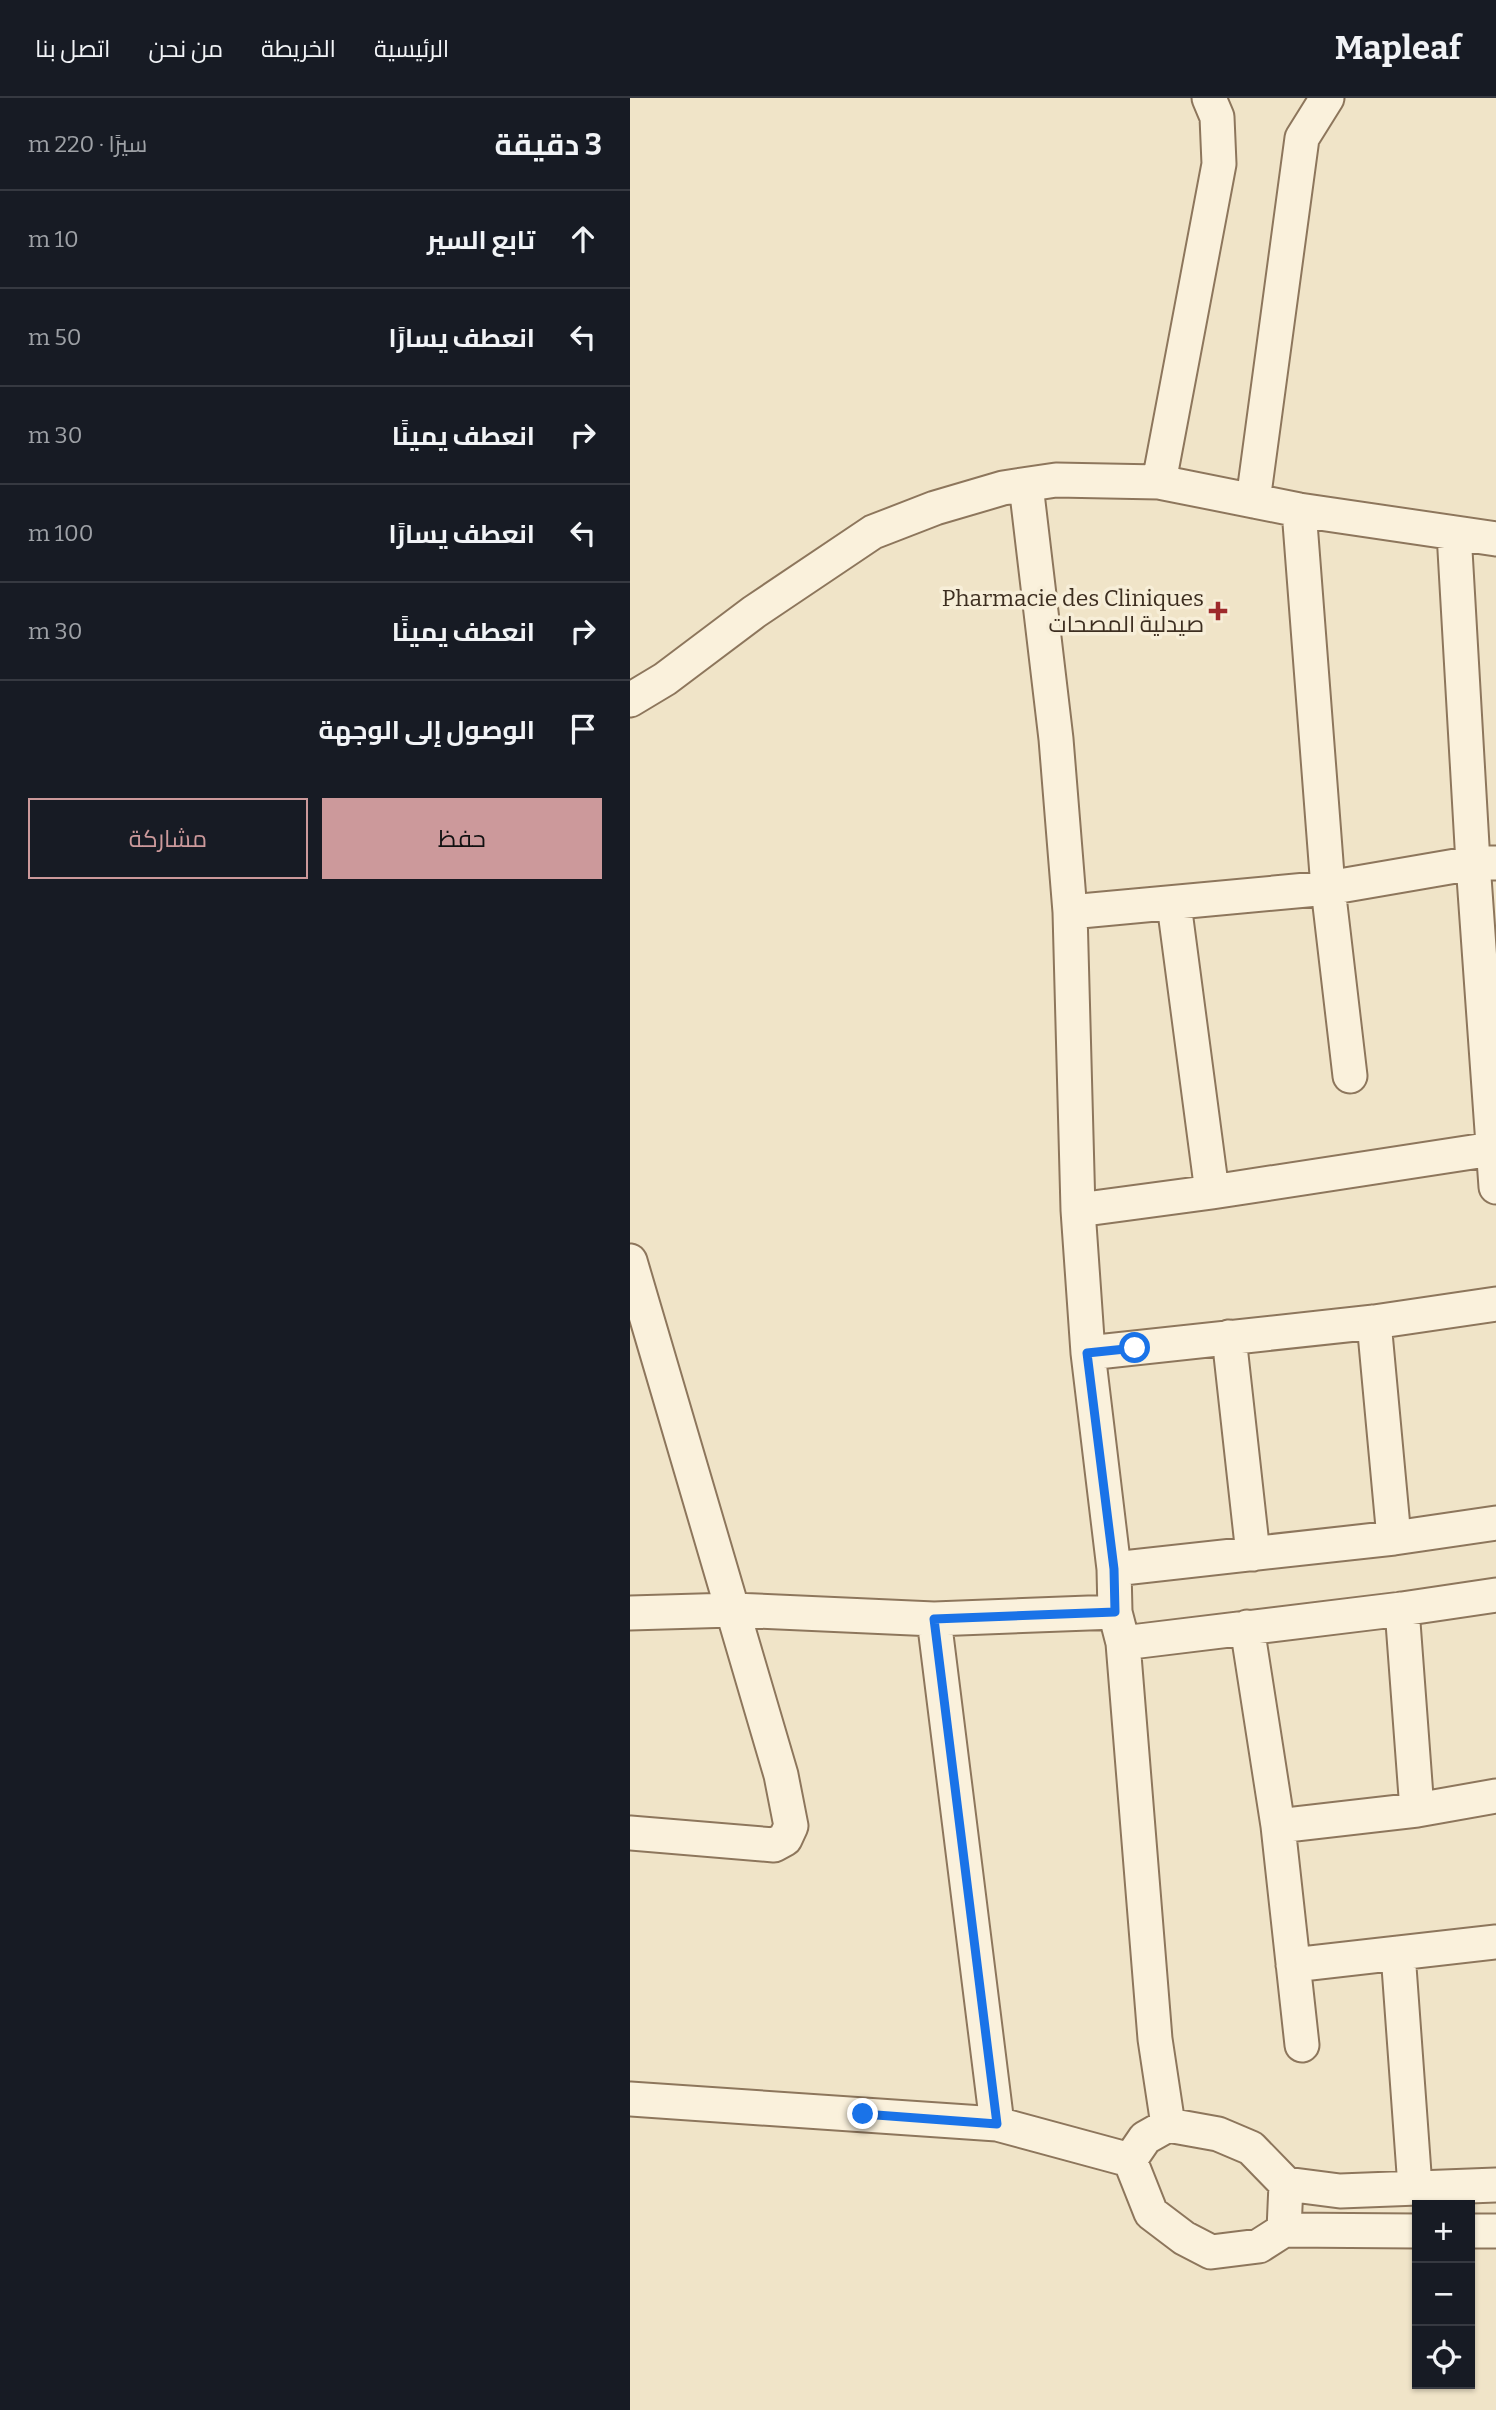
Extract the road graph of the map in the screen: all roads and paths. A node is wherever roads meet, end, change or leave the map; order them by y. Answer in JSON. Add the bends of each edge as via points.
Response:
{"nodes":[{"id":1,"x":1209,"y":98,"type":"edge"},
{"id":2,"x":1326,"y":98,"type":"edge"},
{"id":3,"x":1159,"y":482,"type":"junction"},
{"id":4,"x":1026,"y":485,"type":"junction"},
{"id":5,"x":1253,"y":501,"type":"junction"},
{"id":6,"x":1299,"y":510,"type":"junction"},
{"id":7,"x":1454,"y":533,"type":"junction"},
{"id":8,"x":1496,"y":539,"type":"edge"},
{"id":9,"x":630,"y":700,"type":"edge"},
{"id":10,"x":1485,"y":863,"type":"edge"},
{"id":11,"x":1328,"y":888,"type":"junction"},
{"id":12,"x":1174,"y":904,"type":"junction"},
{"id":13,"x":1070,"y":912,"type":"junction"},
{"id":14,"x":1350,"y":1076,"type":"dead end"},
{"id":15,"x":1492,"y":1149,"type":"junction"},
{"id":16,"x":1496,"y":1187,"type":"edge"},
{"id":17,"x":1212,"y":1192,"type":"junction"},
{"id":18,"x":1078,"y":1210,"type":"junction"},
{"id":19,"x":630,"y":1261,"type":"edge"},
{"id":20,"x":1496,"y":1304,"type":"edge"},
{"id":21,"x":1374,"y":1322,"type":"junction"},
{"id":22,"x":1229,"y":1338,"type":"junction"},
{"id":23,"x":1087,"y":1353,"type":"junction"},
{"id":24,"x":1496,"y":1523,"type":"edge"},
{"id":25,"x":1394,"y":1538,"type":"junction"},
{"id":26,"x":1253,"y":1554,"type":"junction"},
{"id":27,"x":1114,"y":1569,"type":"junction"},
{"id":28,"x":1496,"y":1595,"type":"edge"},
{"id":29,"x":1402,"y":1609,"type":"junction"},
{"id":30,"x":733,"y":1610,"type":"junction"},
{"id":31,"x":630,"y":1613,"type":"edge"},
{"id":32,"x":934,"y":1619,"type":"junction"},
{"id":33,"x":1119,"y":1628,"type":"junction"},
{"id":34,"x":1247,"y":1628,"type":"junction"},
{"id":35,"x":1496,"y":1796,"type":"edge"},
{"id":36,"x":1417,"y":1810,"type":"junction"},
{"id":37,"x":1278,"y":1826,"type":"junction"},
{"id":38,"x":630,"y":1833,"type":"edge"},
{"id":39,"x":1496,"y":1942,"type":"edge"},
{"id":40,"x":1398,"y":1953,"type":"junction"},
{"id":41,"x":1293,"y":1965,"type":"junction"},
{"id":42,"x":1302,"y":2045,"type":"dead end"},
{"id":43,"x":630,"y":2099,"type":"edge"},
{"id":44,"x":997,"y":2124,"type":"junction"},
{"id":45,"x":1168,"y":2125,"type":"junction"},
{"id":46,"x":1130,"y":2160,"type":"junction"},
{"id":47,"x":1286,"y":2184,"type":"junction"},
{"id":48,"x":1496,"y":2185,"type":"edge"},
{"id":49,"x":1415,"y":2187,"type":"junction"},
{"id":50,"x":1284,"y":2230,"type":"junction"},
{"id":51,"x":1412,"y":2231,"type":"edge"},
{"id":52,"x":1475,"y":2231,"type":"edge"},
{"id":53,"x":1496,"y":2231,"type":"edge"}],
"edges":[{"from":1,"to":3,"type":"street","via":[[1217,117],[1219,164]]},
{"from":2,"to":5,"type":"street","via":[[1302,138]]},
{"from":3,"to":4,"type":"street","via":[[1056,480]]},
{"from":3,"to":5,"type":"street"},
{"from":4,"to":9,"type":"street","via":[[935,508],[873,532]]},
{"from":4,"to":13,"type":"street","via":[[1056,739]]},
{"from":5,"to":6,"type":"street"},
{"from":6,"to":7,"type":"street"},
{"from":6,"to":11,"type":"street"},
{"from":7,"to":8,"type":"street"},
{"from":7,"to":10,"type":"street"},
{"from":10,"to":11,"type":"street"},
{"from":10,"to":15,"type":"street"},
{"from":11,"to":12,"type":"street"},
{"from":11,"to":14,"type":"street"},
{"from":12,"to":13,"type":"street"},
{"from":12,"to":17,"type":"street"},
{"from":13,"to":18,"type":"street"},
{"from":15,"to":16,"type":"street"},
{"from":15,"to":17,"type":"street"},
{"from":17,"to":18,"type":"street"},
{"from":18,"to":23,"type":"street"},
{"from":19,"to":30,"type":"street"},
{"from":20,"to":21,"type":"street"},
{"from":21,"to":22,"type":"street"},
{"from":21,"to":25,"type":"street"},
{"from":22,"to":23,"type":"street"},
{"from":22,"to":26,"type":"street"},
{"from":23,"to":27,"type":"street"},
{"from":24,"to":25,"type":"street"},
{"from":25,"to":26,"type":"street"},
{"from":26,"to":27,"type":"street"},
{"from":27,"to":33,"type":"street"},
{"from":28,"to":29,"type":"street"},
{"from":29,"to":34,"type":"street"},
{"from":29,"to":36,"type":"street"},
{"from":30,"to":31,"type":"street"},
{"from":30,"to":32,"type":"street"},
{"from":30,"to":38,"type":"street","via":[[781,1775],[791,1826],[785,1839],[774,1844]]},
{"from":32,"to":33,"type":"street"},
{"from":32,"to":44,"type":"street"},
{"from":33,"to":34,"type":"street"},
{"from":33,"to":45,"type":"street","via":[[1155,2039]]},
{"from":34,"to":37,"type":"street"},
{"from":35,"to":36,"type":"street"},
{"from":36,"to":37,"type":"street"},
{"from":37,"to":41,"type":"street"},
{"from":39,"to":40,"type":"street"},
{"from":40,"to":41,"type":"street"},
{"from":40,"to":49,"type":"street"},
{"from":41,"to":42,"type":"street"},
{"from":43,"to":44,"type":"street"},
{"from":44,"to":46,"type":"street"},
{"from":45,"to":46,"type":"street","via":[[1145,2137]]},
{"from":45,"to":47,"type":"street","via":[[1219,2134],[1251,2148]]},
{"from":46,"to":50,"type":"street","via":[[1151,2213],[1211,2252],[1259,2246]]},
{"from":47,"to":49,"type":"street","via":[[1340,2191]]},
{"from":47,"to":50,"type":"street"},
{"from":48,"to":49,"type":"street"},
{"from":50,"to":51,"type":"street"},
{"from":52,"to":53,"type":"street"}]}
